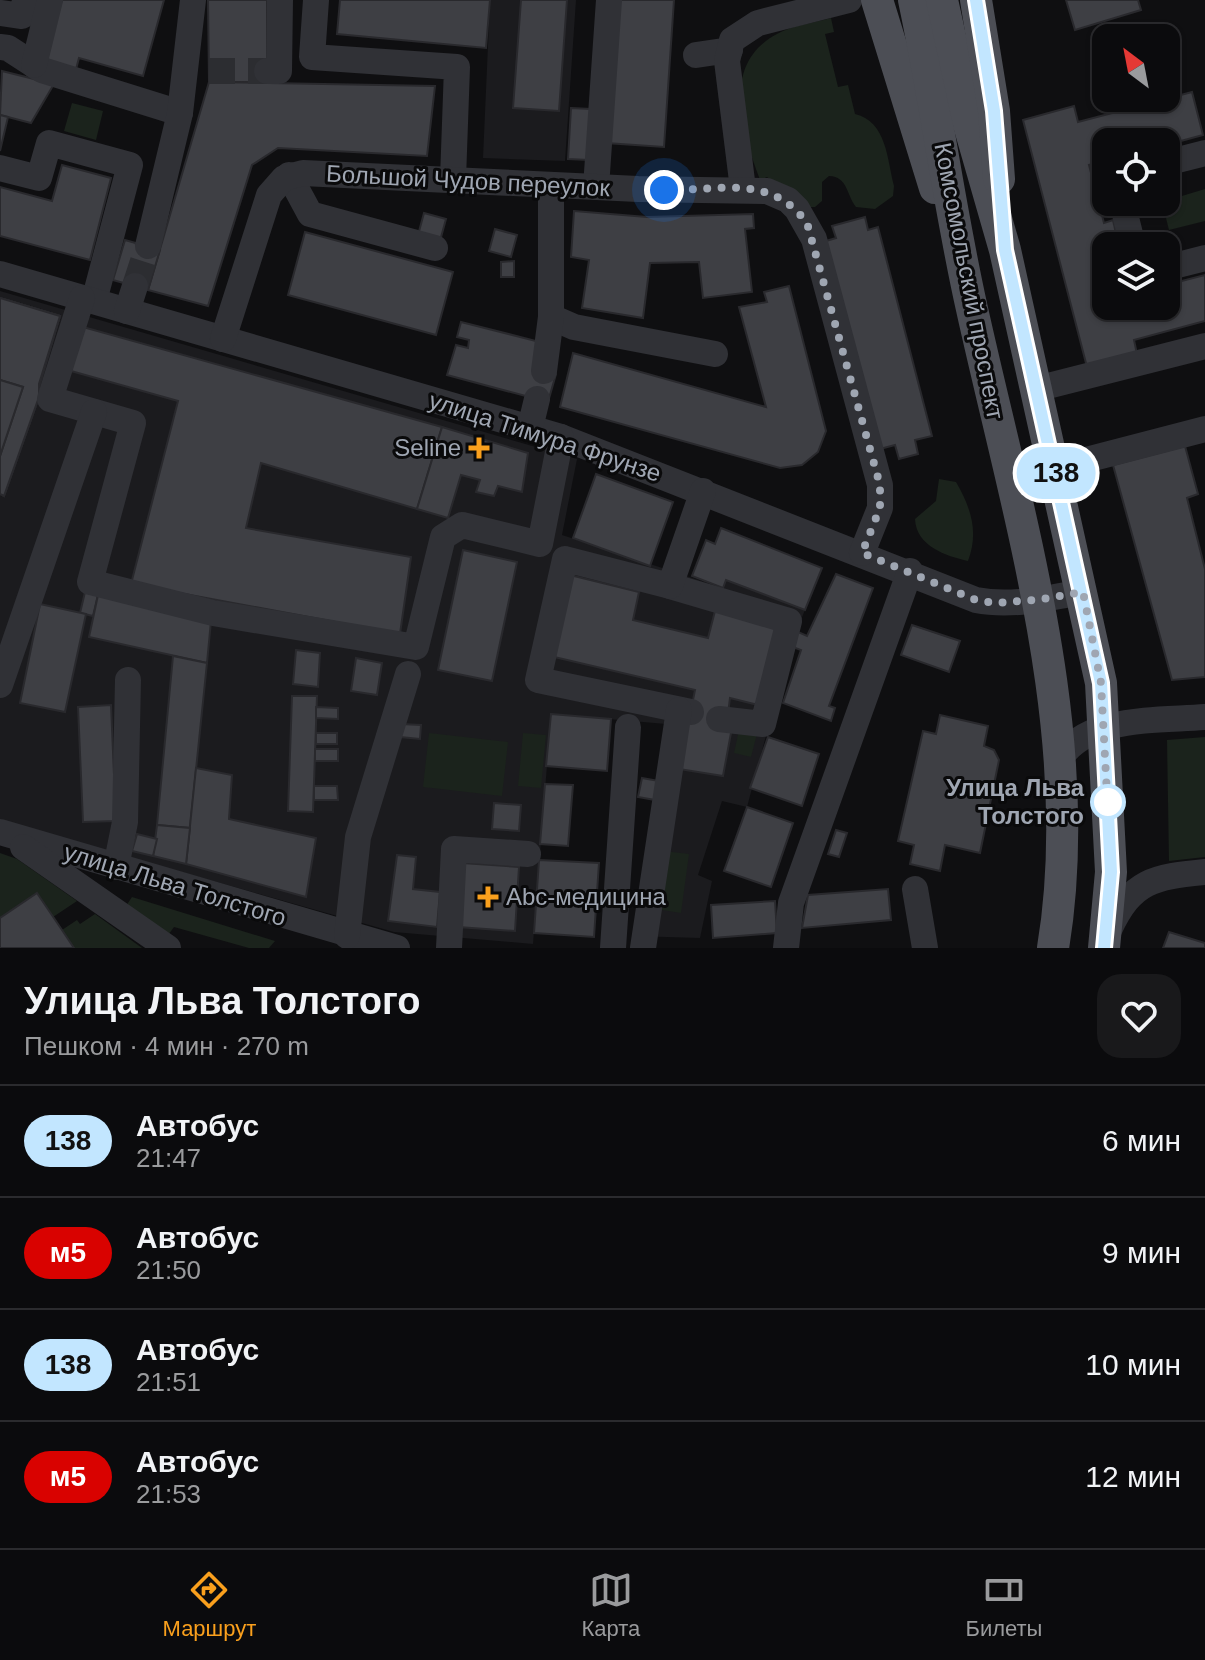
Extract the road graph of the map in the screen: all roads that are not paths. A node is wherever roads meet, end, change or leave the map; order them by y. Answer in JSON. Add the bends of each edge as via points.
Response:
{"nodes":[{"id":1,"x":25,"y":0,"type":"edge"},
{"id":2,"x":50,"y":0,"type":"edge"},
{"id":3,"x":193,"y":0,"type":"edge"},
{"id":4,"x":280,"y":0,"type":"edge"},
{"id":5,"x":316,"y":0,"type":"edge"},
{"id":6,"x":609,"y":0,"type":"edge"},
{"id":7,"x":849,"y":0,"type":"edge"},
{"id":8,"x":877,"y":0,"type":"edge"},
{"id":9,"x":976,"y":0,"type":"edge"},
{"id":10,"x":928,"y":2,"type":"edge"},
{"id":11,"x":0,"y":13,"type":"edge"},
{"id":12,"x":0,"y":47,"type":"edge"},
{"id":13,"x":730,"y":50,"type":"junction"},
{"id":14,"x":696,"y":55,"type":"dead end"},
{"id":15,"x":34,"y":65,"type":"junction"},
{"id":16,"x":267,"y":71,"type":"dead end"},
{"id":17,"x":180,"y":113,"type":"junction"},
{"id":18,"x":1205,"y":153,"type":"edge"},
{"id":19,"x":1180,"y":159,"type":"edge"},
{"id":20,"x":0,"y":168,"type":"edge"},
{"id":21,"x":289,"y":175,"type":"junction"},
{"id":22,"x":453,"y":179,"type":"junction"},
{"id":23,"x":551,"y":185,"type":"junction"},
{"id":24,"x":596,"y":187,"type":"junction"},
{"id":25,"x":743,"y":189,"type":"junction"},
{"id":26,"x":148,"y":246,"type":"tunnel mouth"},
{"id":27,"x":435,"y":248,"type":"dead end"},
{"id":28,"x":1005,"y":250,"type":"junction"},
{"id":29,"x":960,"y":254,"type":"junction"},
{"id":30,"x":1205,"y":258,"type":"edge"},
{"id":31,"x":1180,"y":264,"type":"edge"},
{"id":32,"x":0,"y":274,"type":"edge"},
{"id":33,"x":88,"y":300,"type":"junction"},
{"id":34,"x":551,"y":317,"type":"junction"},
{"id":35,"x":223,"y":339,"type":"junction"},
{"id":36,"x":1205,"y":346,"type":"edge"},
{"id":37,"x":715,"y":354,"type":"dead end"},
{"id":38,"x":544,"y":371,"type":"dead end"},
{"id":39,"x":1036,"y":389,"type":"junction"},
{"id":40,"x":537,"y":399,"type":"dead end"},
{"id":41,"x":94,"y":412,"type":"junction"},
{"id":42,"x":530,"y":428,"type":"junction"},
{"id":43,"x":1204,"y":431,"type":"edge"},
{"id":44,"x":561,"y":437,"type":"junction"},
{"id":45,"x":1055,"y":468,"type":"junction"},
{"id":46,"x":703,"y":491,"type":"junction"},
{"id":47,"x":862,"y":553,"type":"junction"},
{"id":48,"x":910,"y":571,"type":"junction"},
{"id":49,"x":670,"y":586,"type":"junction"},
{"id":50,"x":1083,"y":592,"type":"junction"},
{"id":51,"x":1036,"y":600,"type":"junction"},
{"id":52,"x":408,"y":674,"type":"dead end"},
{"id":53,"x":128,"y":680,"type":"dead end"},
{"id":54,"x":0,"y":685,"type":"edge"},
{"id":55,"x":1205,"y":717,"type":"edge"},
{"id":56,"x":719,"y":719,"type":"dead end"},
{"id":57,"x":628,"y":727,"type":"dead end"},
{"id":58,"x":1105,"y":728,"type":"junction"},
{"id":59,"x":1058,"y":762,"type":"junction"},
{"id":60,"x":1,"y":833,"type":"edge"},
{"id":61,"x":528,"y":854,"type":"dead end"},
{"id":62,"x":116,"y":867,"type":"junction"},
{"id":63,"x":1205,"y":872,"type":"edge"},
{"id":64,"x":915,"y":889,"type":"dead end"},
{"id":65,"x":347,"y":936,"type":"junction"},
{"id":66,"x":1106,"y":940,"type":"edge"},
{"id":67,"x":1052,"y":946,"type":"edge"},
{"id":68,"x":168,"y":948,"type":"edge"},
{"id":69,"x":392,"y":948,"type":"edge"},
{"id":70,"x":449,"y":948,"type":"edge"},
{"id":71,"x":613,"y":948,"type":"edge"},
{"id":72,"x":643,"y":948,"type":"edge"},
{"id":73,"x":786,"y":948,"type":"edge"},
{"id":74,"x":925,"y":948,"type":"edge"}],
"edges":[{"from":1,"to":11,"type":"street","via":[[22,16]]},
{"from":2,"to":15,"type":"street"},
{"from":3,"to":17,"type":"street","via":[[198,72]]},
{"from":4,"to":16,"type":"street","via":[[279,71]]},
{"from":5,"to":22,"type":"street","via":[[312,57],[457,67]]},
{"from":6,"to":24,"type":"street"},
{"from":7,"to":13,"type":"street","via":[[758,23],[737,34]]},
{"from":8,"to":29,"type":"main road","via":[[916,136]]},
{"from":9,"to":28,"type":"main road","via":[[994,111]]},
{"from":10,"to":28,"type":"main road","name":"Комсомольский проспект"},
{"from":10,"to":29,"type":"main road","name":"Комсомольский проспект"},
{"from":12,"to":15,"type":"street"},
{"from":13,"to":14,"type":"street"},
{"from":13,"to":25,"type":"street","via":[[727,61]]},
{"from":15,"to":17,"type":"street"},
{"from":17,"to":26,"type":"street"},
{"from":18,"to":19,"type":"street"},
{"from":20,"to":33,"type":"street","via":[[39,178],[49,143],[130,165]]},
{"from":21,"to":22,"type":"street","name":"Большой Чудов переулок"},
{"from":21,"to":27,"type":"street","via":[[310,214]]},
{"from":21,"to":35,"type":"street","via":[[269,195]]},
{"from":22,"to":23,"type":"street","name":"Большой Чудов переулок"},
{"from":23,"to":24,"type":"street","name":"Большой Чудов переулок"},
{"from":23,"to":34,"type":"street"},
{"from":24,"to":25,"type":"street","name":"Большой Чудов переулок"},
{"from":25,"to":47,"type":"street","name":"Большой Чудов переулок","via":[[788,200],[814,239],[880,485],[880,508]]},
{"from":28,"to":39,"type":"main road","name":"Комсомольский проспект"},
{"from":29,"to":51,"type":"main road","name":"Комсомольский проспект"},
{"from":30,"to":31,"type":"street"},
{"from":32,"to":33,"type":"street","name":"улица Тимура Фрунзе"},
{"from":33,"to":35,"type":"street","name":"улица Тимура Фрунзе","via":[[131,299]]},
{"from":33,"to":41,"type":"street","via":[[50,399]]},
{"from":34,"to":37,"type":"street","via":[[574,327]]},
{"from":34,"to":38,"type":"street"},
{"from":35,"to":42,"type":"street","name":"улица Тимура Фрунзе"},
{"from":36,"to":39,"type":"street"},
{"from":39,"to":45,"type":"main road","name":"Комсомольский проспект"},
{"from":40,"to":42,"type":"street"},
{"from":41,"to":44,"type":"street","via":[[133,423],[90,582],[213,613],[416,647],[443,537],[462,525],[540,544]]},
{"from":41,"to":54,"type":"street"},
{"from":42,"to":44,"type":"street","name":"улица Тимура Фрунзе"},
{"from":43,"to":45,"type":"street"},
{"from":44,"to":46,"type":"street","name":"улица Тимура Фрунзе"},
{"from":45,"to":50,"type":"main road","name":"Комсомольский проспект"},
{"from":46,"to":47,"type":"street","name":"улица Тимура Фрунзе"},
{"from":46,"to":49,"type":"street"},
{"from":47,"to":48,"type":"street","name":"улица Тимура Фрунзе"},
{"from":48,"to":51,"type":"street","name":"улица Тимура Фрунзе","via":[[976,600]]},
{"from":48,"to":73,"type":"street","via":[[791,903]]},
{"from":49,"to":56,"type":"street","via":[[789,621],[763,724]]},
{"from":49,"to":72,"type":"street","via":[[565,559],[538,680],[685,711]]},
{"from":50,"to":51,"type":"street","name":"улица Тимура Фрунзе"},
{"from":50,"to":58,"type":"main road","name":"Комсомольский проспект"},
{"from":51,"to":59,"type":"main road","name":"Комсомольский проспект","via":[[1053,693]]},
{"from":52,"to":65,"type":"street","via":[[358,837]]},
{"from":53,"to":62,"type":"street","via":[[125,822]]},
{"from":55,"to":58,"type":"street"},
{"from":57,"to":71,"type":"street"},
{"from":58,"to":59,"type":"street","via":[[1078,738]]},
{"from":58,"to":66,"type":"main road","name":"Комсомольский проспект","via":[[1111,872]]},
{"from":59,"to":67,"type":"main road","name":"Комсомольский проспект","via":[[1061,862]]},
{"from":60,"to":62,"type":"street","name":"улица Льва Толстого"},
{"from":60,"to":68,"type":"street"},
{"from":61,"to":70,"type":"street","via":[[454,849]]},
{"from":62,"to":65,"type":"street","name":"улица Льва Толстого"},
{"from":63,"to":66,"type":"street","via":[[1150,880],[1132,892],[1118,909]]},
{"from":64,"to":74,"type":"street"},
{"from":65,"to":69,"type":"street","name":"улица Льва Толстого"}]}
